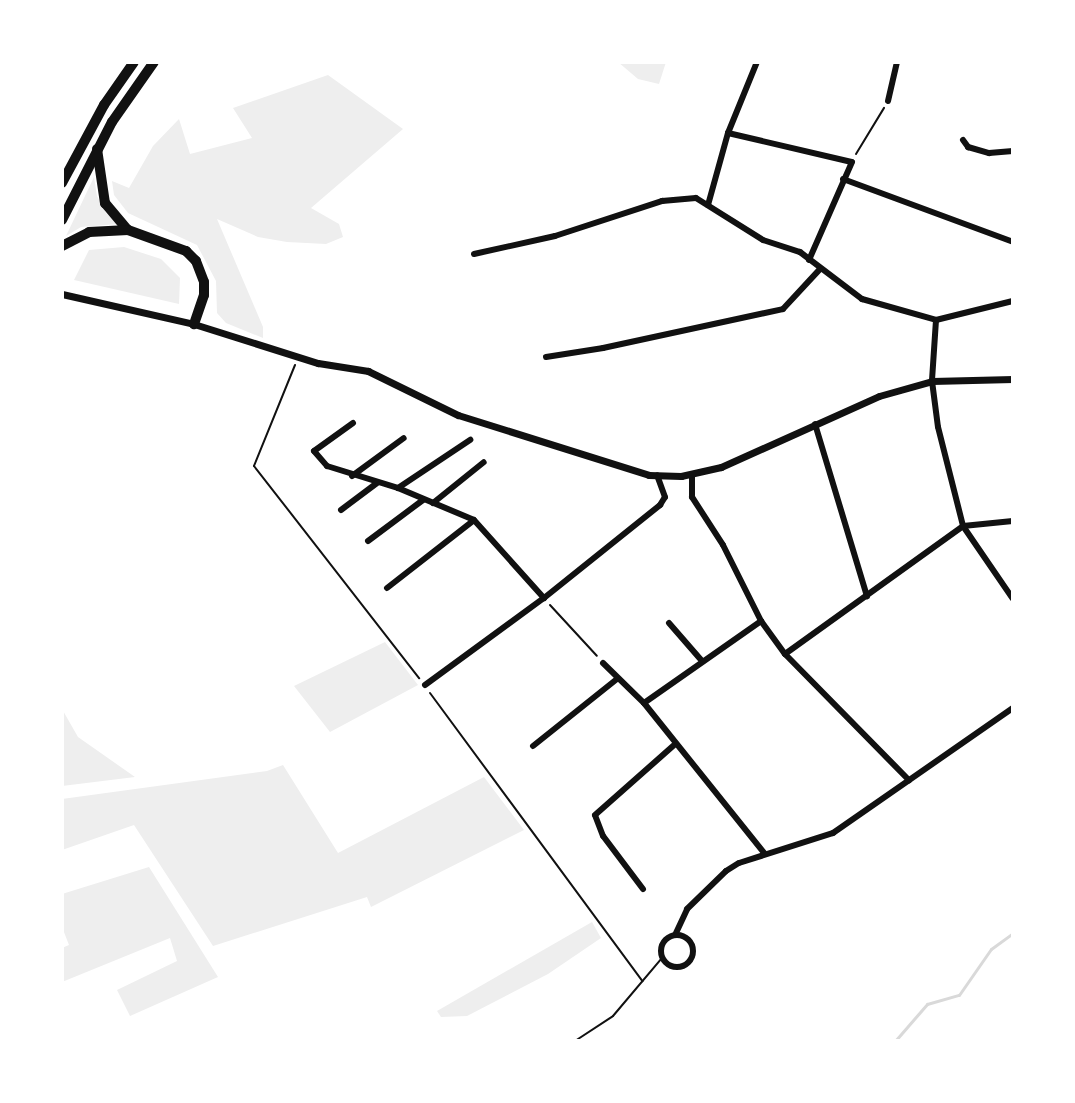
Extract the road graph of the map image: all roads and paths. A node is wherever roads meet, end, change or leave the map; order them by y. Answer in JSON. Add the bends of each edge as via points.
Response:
{"nodes":[{"id":1,"x":134,"y":62,"type":"edge"},
{"id":2,"x":154,"y":62,"type":"edge"},
{"id":3,"x":757,"y":62,"type":"edge"},
{"id":4,"x":897,"y":62,"type":"edge"},
{"id":5,"x":888,"y":101,"type":"joint"},
{"id":6,"x":728,"y":133,"type":"junction"},
{"id":7,"x":963,"y":140,"type":"dead end"},
{"id":8,"x":97,"y":149,"type":"junction"},
{"id":9,"x":1013,"y":151,"type":"edge"},
{"id":10,"x":852,"y":162,"type":"junction"},
{"id":11,"x":843,"y":179,"type":"junction"},
{"id":12,"x":62,"y":183,"type":"edge"},
{"id":13,"x":708,"y":205,"type":"junction"},
{"id":14,"x":62,"y":220,"type":"edge"},
{"id":15,"x":128,"y":230,"type":"junction"},
{"id":16,"x":1013,"y":242,"type":"edge"},
{"id":17,"x":62,"y":246,"type":"edge"},
{"id":18,"x":474,"y":254,"type":"dead end"},
{"id":19,"x":809,"y":260,"type":"junction"},
{"id":20,"x":820,"y":269,"type":"junction"},
{"id":21,"x":64,"y":294,"type":"edge"},
{"id":22,"x":1013,"y":301,"type":"edge"},
{"id":23,"x":936,"y":320,"type":"junction"},
{"id":24,"x":194,"y":324,"type":"junction"},
{"id":25,"x":298,"y":357,"type":"junction"},
{"id":26,"x":546,"y":357,"type":"dead end"},
{"id":27,"x":1013,"y":379,"type":"edge"},
{"id":28,"x":932,"y":381,"type":"junction"},
{"id":29,"x":353,"y":423,"type":"dead end"},
{"id":30,"x":815,"y":424,"type":"junction"},
{"id":31,"x":404,"y":438,"type":"dead end"},
{"id":32,"x":470,"y":440,"type":"dead end"},
{"id":33,"x":484,"y":462,"type":"dead end"},
{"id":34,"x":657,"y":475,"type":"junction"},
{"id":35,"x":692,"y":475,"type":"junction"},
{"id":36,"x":352,"y":476,"type":"junction"},
{"id":37,"x":377,"y":483,"type":"junction"},
{"id":38,"x":398,"y":488,"type":"junction"},
{"id":39,"x":423,"y":500,"type":"junction"},
{"id":40,"x":433,"y":503,"type":"junction"},
{"id":41,"x":341,"y":510,"type":"dead end"},
{"id":42,"x":474,"y":520,"type":"junction"},
{"id":43,"x":1013,"y":521,"type":"edge"},
{"id":44,"x":963,"y":526,"type":"junction"},
{"id":45,"x":368,"y":541,"type":"dead end"},
{"id":46,"x":387,"y":588,"type":"dead end"},
{"id":47,"x":867,"y":596,"type":"junction"},
{"id":48,"x":544,"y":598,"type":"junction"},
{"id":49,"x":1013,"y":599,"type":"edge"},
{"id":50,"x":761,"y":621,"type":"junction"},
{"id":51,"x":669,"y":623,"type":"dead end"},
{"id":52,"x":785,"y":654,"type":"junction"},
{"id":53,"x":702,"y":661,"type":"junction"},
{"id":54,"x":603,"y":663,"type":"joint"},
{"id":55,"x":617,"y":679,"type":"junction"},
{"id":56,"x":425,"y":685,"type":"junction"},
{"id":57,"x":644,"y":703,"type":"junction"},
{"id":58,"x":1013,"y":708,"type":"edge"},
{"id":59,"x":674,"y":745,"type":"junction"},
{"id":60,"x":533,"y":746,"type":"dead end"},
{"id":61,"x":909,"y":780,"type":"junction"},
{"id":62,"x":765,"y":854,"type":"junction"},
{"id":63,"x":643,"y":889,"type":"dead end"},
{"id":64,"x":676,"y":933,"type":"junction"},
{"id":65,"x":662,"y":958,"type":"junction"},
{"id":66,"x":642,"y":981,"type":"junction"},
{"id":67,"x":575,"y":1041,"type":"edge"}],
"edges":[{"from":1,"to":12,"type":"highway"},
{"from":2,"to":8,"type":"highway"},
{"from":3,"to":6,"type":"street"},
{"from":4,"to":5,"type":"street"},
{"from":5,"to":10,"type":"path"},
{"from":6,"to":10,"type":"street"},
{"from":6,"to":13,"type":"street"},
{"from":7,"to":9,"type":"street","via":[[968,147],[989,153]]},
{"from":8,"to":14,"type":"highway"},
{"from":8,"to":15,"type":"highway","via":[[105,203]]},
{"from":10,"to":11,"type":"street"},
{"from":11,"to":16,"type":"street"},
{"from":11,"to":19,"type":"street"},
{"from":13,"to":18,"type":"street","via":[[696,198],[662,201],[555,236]]},
{"from":13,"to":19,"type":"street","via":[[730,223]]},
{"from":15,"to":17,"type":"highway","via":[[89,232]]},
{"from":15,"to":24,"type":"highway","via":[[172,244],[196,261],[204,295]]},
{"from":19,"to":20,"type":"street"},
{"from":20,"to":23,"type":"street","via":[[862,299]]},
{"from":20,"to":26,"type":"street","via":[[783,309]]},
{"from":21,"to":24,"type":"street"},
{"from":22,"to":23,"type":"street"},
{"from":23,"to":28,"type":"street"},
{"from":24,"to":25,"type":"street"},
{"from":25,"to":34,"type":"street","via":[[368,371],[458,415]]},
{"from":25,"to":56,"type":"path","via":[[254,466]]},
{"from":27,"to":28,"type":"street"},
{"from":28,"to":30,"type":"street","via":[[879,396]]},
{"from":28,"to":44,"type":"street"},
{"from":29,"to":36,"type":"street","via":[[314,451],[327,466]]},
{"from":30,"to":35,"type":"street"},
{"from":30,"to":47,"type":"street"},
{"from":31,"to":36,"type":"street"},
{"from":32,"to":38,"type":"street"},
{"from":33,"to":40,"type":"street"},
{"from":34,"to":35,"type":"street"},
{"from":34,"to":48,"type":"street","via":[[665,497],[660,505]]},
{"from":35,"to":50,"type":"street","via":[[692,497]]},
{"from":36,"to":37,"type":"street"},
{"from":37,"to":38,"type":"street"},
{"from":37,"to":41,"type":"street"},
{"from":38,"to":39,"type":"street"},
{"from":39,"to":40,"type":"street"},
{"from":39,"to":45,"type":"street"},
{"from":40,"to":42,"type":"street"},
{"from":42,"to":46,"type":"street"},
{"from":42,"to":48,"type":"street"},
{"from":43,"to":44,"type":"street"},
{"from":44,"to":47,"type":"street"},
{"from":44,"to":49,"type":"street"},
{"from":47,"to":52,"type":"street"},
{"from":48,"to":54,"type":"path"},
{"from":48,"to":56,"type":"street"},
{"from":50,"to":52,"type":"street"},
{"from":50,"to":53,"type":"street"},
{"from":51,"to":53,"type":"street"},
{"from":52,"to":61,"type":"street"},
{"from":53,"to":57,"type":"street"},
{"from":54,"to":55,"type":"street"},
{"from":55,"to":57,"type":"street"},
{"from":55,"to":60,"type":"street"},
{"from":56,"to":66,"type":"path"},
{"from":57,"to":59,"type":"street"},
{"from":58,"to":61,"type":"street"},
{"from":59,"to":62,"type":"street"},
{"from":59,"to":63,"type":"street","via":[[595,815],[603,836]]},
{"from":61,"to":62,"type":"street","via":[[833,833]]},
{"from":62,"to":64,"type":"street","via":[[739,863],[709,884],[687,909]]},
{"from":64,"to":65,"type":"street","via":[[663,944]]},
{"from":64,"to":65,"type":"street","via":[[689,942],[691,958],[678,968]]},
{"from":65,"to":66,"type":"path"},
{"from":66,"to":67,"type":"path","via":[[613,1016]]}]}
